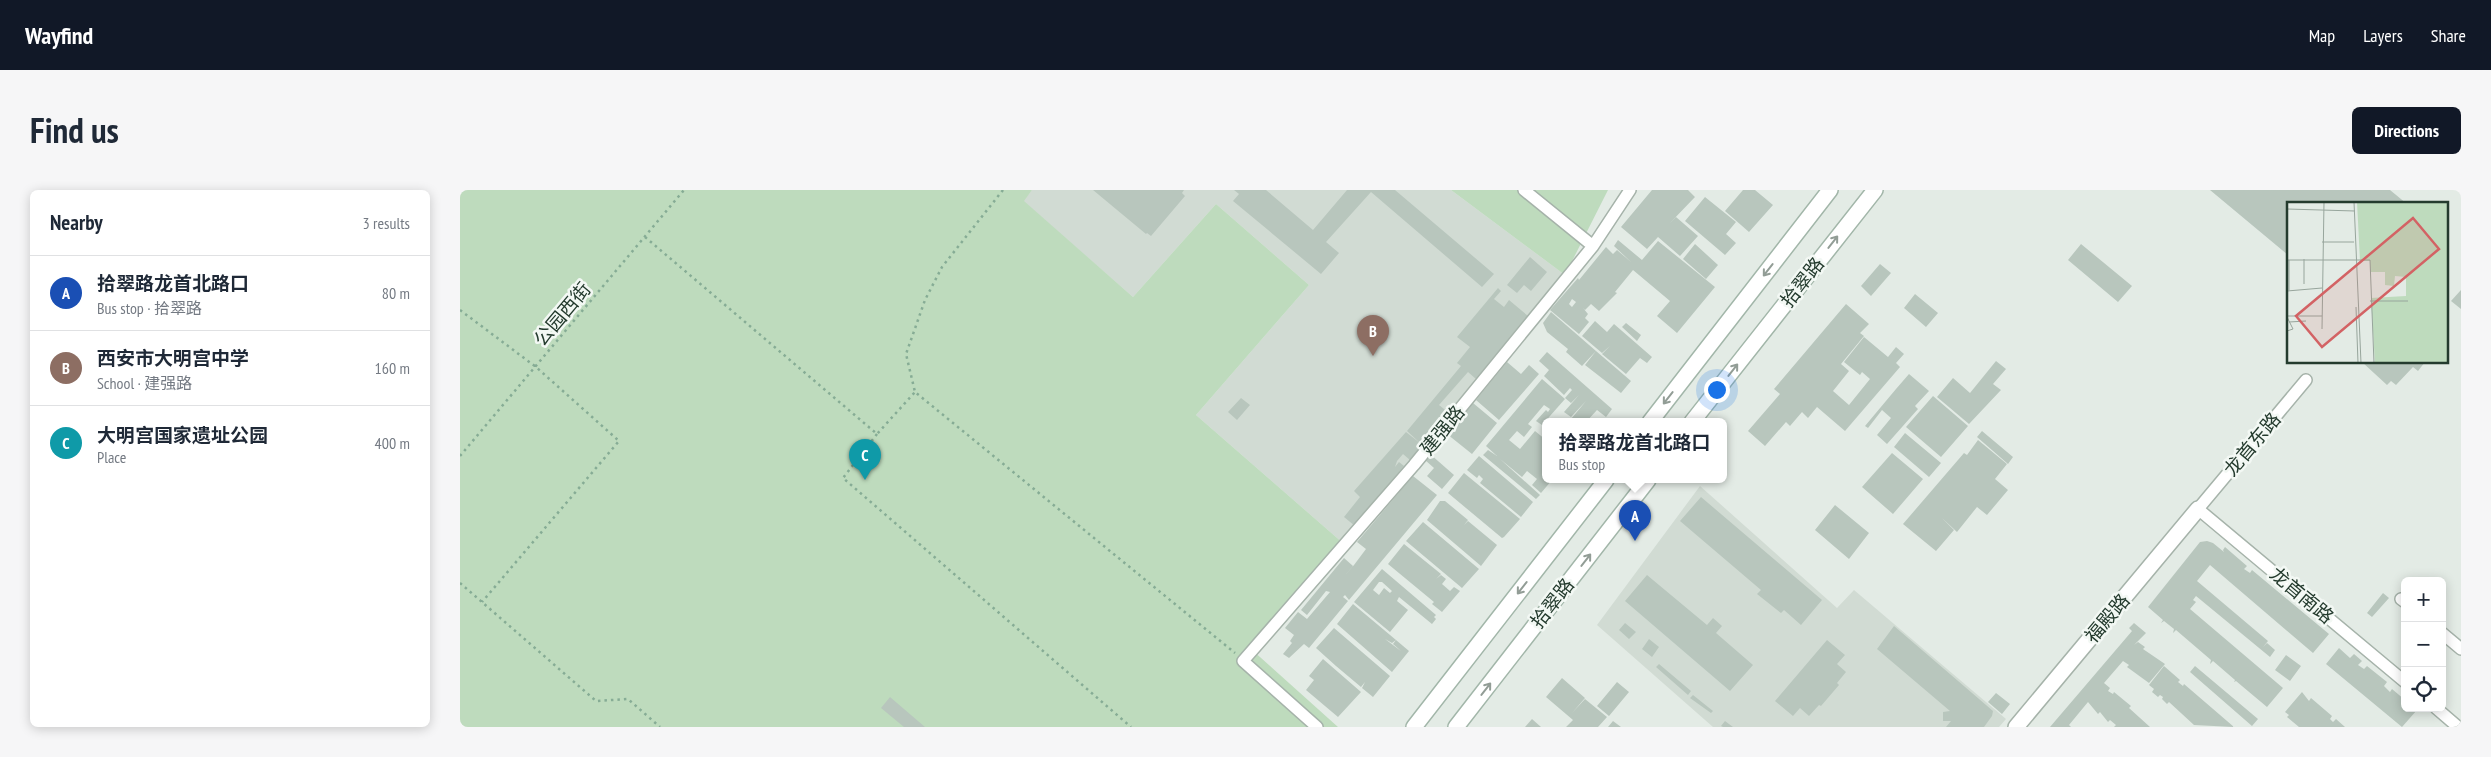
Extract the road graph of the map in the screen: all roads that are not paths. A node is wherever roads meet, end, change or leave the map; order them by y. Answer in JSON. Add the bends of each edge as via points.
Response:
{"nodes":[{"id":1,"x":1524,"y":190,"type":"edge"},
{"id":2,"x":1630,"y":190,"type":"edge"},
{"id":3,"x":1830,"y":190,"type":"edge"},
{"id":4,"x":1875,"y":190,"type":"edge"},
{"id":5,"x":1592,"y":246,"type":"junction"},
{"id":6,"x":2306,"y":380,"type":"dead end"},
{"id":7,"x":1653,"y":418,"type":"edge"},
{"id":8,"x":1695,"y":418,"type":"edge"},
{"id":9,"x":1604,"y":483,"type":"edge"},
{"id":10,"x":1646,"y":483,"type":"edge"},
{"id":11,"x":2198,"y":509,"type":"junction"},
{"id":12,"x":2446,"y":636,"type":"edge"},
{"id":13,"x":2461,"y":649,"type":"edge"},
{"id":14,"x":2401,"y":679,"type":"edge"},
{"id":15,"x":2441,"y":712,"type":"edge"},
{"id":16,"x":1317,"y":727,"type":"edge"},
{"id":17,"x":1414,"y":727,"type":"edge"},
{"id":18,"x":1456,"y":727,"type":"edge"},
{"id":19,"x":2016,"y":727,"type":"edge"},
{"id":20,"x":2458,"y":727,"type":"edge"}],
"edges":[{"from":1,"to":5,"type":"street"},
{"from":2,"to":5,"type":"street","name":"建强路"},
{"from":3,"to":7,"type":"main road","name":"拾翠路","one_way":true},
{"from":8,"to":4,"type":"main road","name":"拾翠路","one_way":true},
{"from":5,"to":16,"type":"street","name":"建强路","via":[[1414,465],[1243,660]]},
{"from":6,"to":11,"type":"street","name":"龙首东路"},
{"from":9,"to":17,"type":"main road","name":"拾翠路","one_way":true},
{"from":18,"to":10,"type":"main road","name":"拾翠路","one_way":true},
{"from":11,"to":14,"type":"street","name":"龙首南路"},
{"from":11,"to":19,"type":"main road","name":"福殿路"},
{"from":12,"to":13,"type":"street"},
{"from":15,"to":20,"type":"street"}]}
